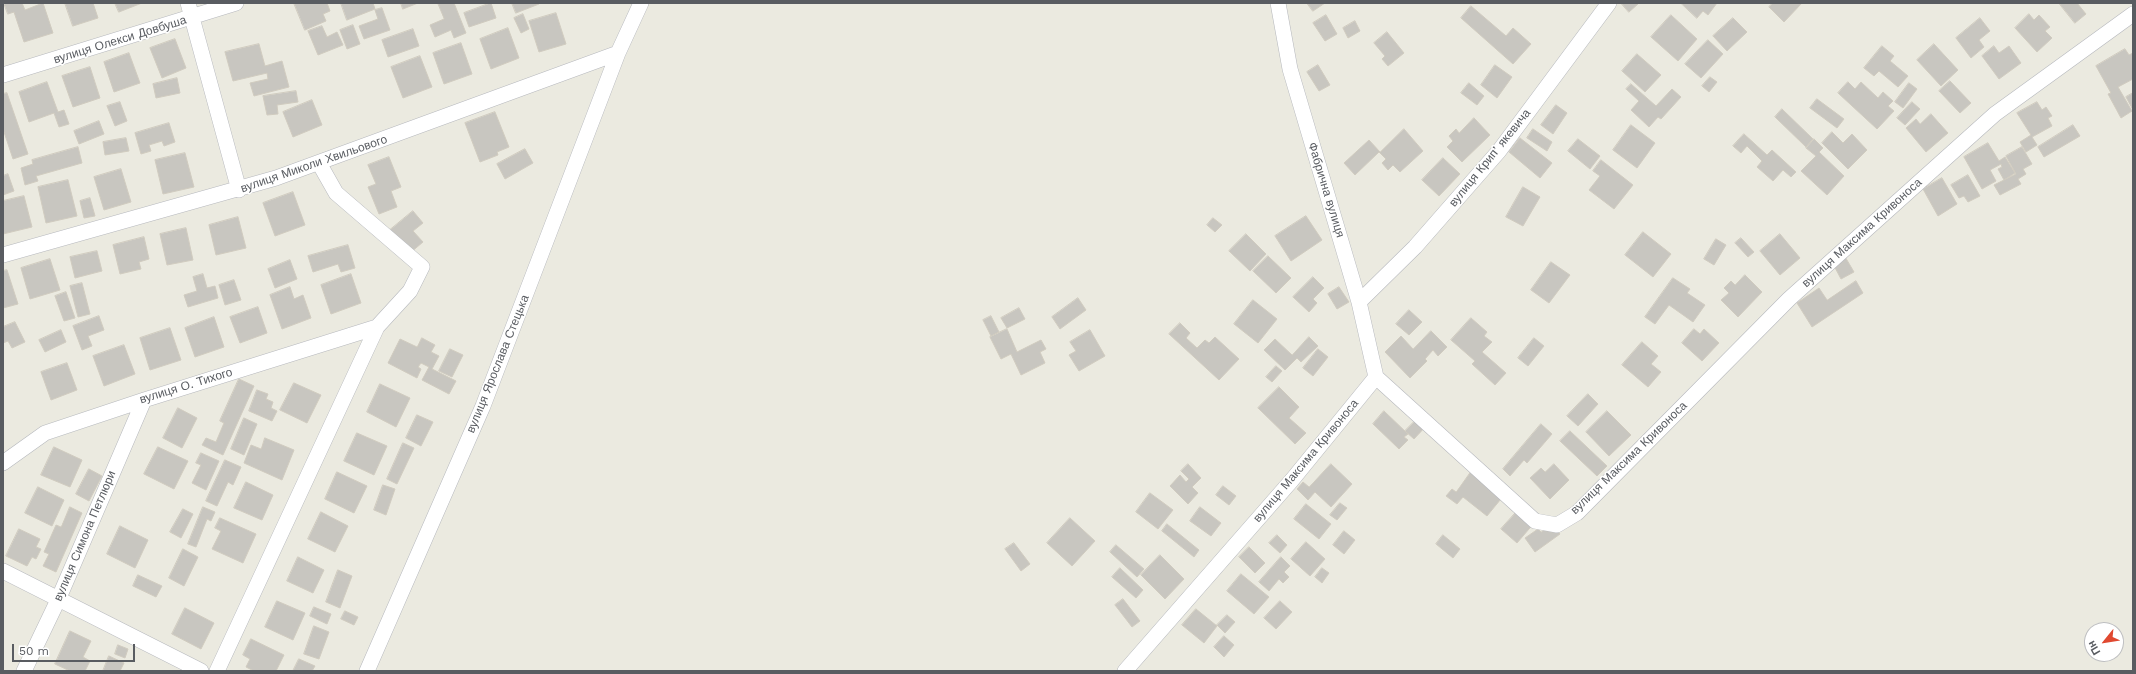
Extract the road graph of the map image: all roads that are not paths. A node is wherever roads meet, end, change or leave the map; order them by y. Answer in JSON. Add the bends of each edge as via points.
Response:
{"nodes":[{"id":1,"x":188,"y":3,"type":"edge"},
{"id":2,"x":236,"y":3,"type":"edge"},
{"id":3,"x":641,"y":3,"type":"edge"},
{"id":4,"x":1278,"y":3,"type":"edge"},
{"id":5,"x":1609,"y":3,"type":"edge"},
{"id":6,"x":2133,"y":14,"type":"edge"},
{"id":7,"x":192,"y":18,"type":"junction"},
{"id":8,"x":618,"y":53,"type":"junction"},
{"id":9,"x":3,"y":75,"type":"edge"},
{"id":10,"x":319,"y":163,"type":"junction"},
{"id":11,"x":239,"y":190,"type":"junction"},
{"id":12,"x":3,"y":255,"type":"edge"},
{"id":13,"x":1359,"y":302,"type":"junction"},
{"id":14,"x":377,"y":327,"type":"junction"},
{"id":15,"x":1376,"y":377,"type":"junction"},
{"id":16,"x":144,"y":400,"type":"junction"},
{"id":17,"x":3,"y":462,"type":"edge"},
{"id":18,"x":3,"y":571,"type":"edge"},
{"id":19,"x":58,"y":600,"type":"junction"},
{"id":20,"x":24,"y":671,"type":"edge"},
{"id":21,"x":201,"y":671,"type":"edge"},
{"id":22,"x":217,"y":671,"type":"edge"},
{"id":23,"x":367,"y":671,"type":"edge"},
{"id":24,"x":1125,"y":671,"type":"edge"}],
"edges":[{"from":1,"to":7,"type":"street"},
{"from":2,"to":7,"type":"street","name":"вулиця Олекси Довбуша"},
{"from":3,"to":8,"type":"street","name":"вулиця Ярослава Стецька"},
{"from":4,"to":13,"type":"street","name":"Фабрична вулиця","via":[[1290,69]]},
{"from":5,"to":13,"type":"street","name":"вулиця Крипʼякевича","via":[[1499,151],[1415,247]]},
{"from":6,"to":15,"type":"street","name":"вулиця Максима Кривоноса","via":[[1989,120],[1789,298],[1577,512],[1557,525],[1535,521]]},
{"from":7,"to":9,"type":"street","name":"вулиця Олекси Довбуша"},
{"from":7,"to":11,"type":"street"},
{"from":8,"to":10,"type":"street","name":"вулиця Миколи Хвильового"},
{"from":8,"to":23,"type":"street","name":"вулиця Ярослава Стецька","via":[[483,406]]},
{"from":10,"to":11,"type":"street","name":"вулиця Миколи Хвильового"},
{"from":10,"to":14,"type":"street","via":[[336,193],[422,267],[410,291]]},
{"from":11,"to":12,"type":"street","name":"вулиця Миколи Хвильового"},
{"from":13,"to":15,"type":"street","name":"Фабрична вулиця"},
{"from":14,"to":16,"type":"street","name":"вулиця О. Тихого"},
{"from":14,"to":22,"type":"street"},
{"from":15,"to":24,"type":"street","name":"вулиця Максима Кривоноса","via":[[1292,480]]},
{"from":16,"to":17,"type":"street","name":"вулиця О. Тихого","via":[[45,433]]},
{"from":16,"to":19,"type":"street","name":"вулиця Симона Петлюри"},
{"from":18,"to":19,"type":"street"},
{"from":19,"to":20,"type":"street","name":"вулиця Симона Петлюри"},
{"from":19,"to":21,"type":"street"}]}
